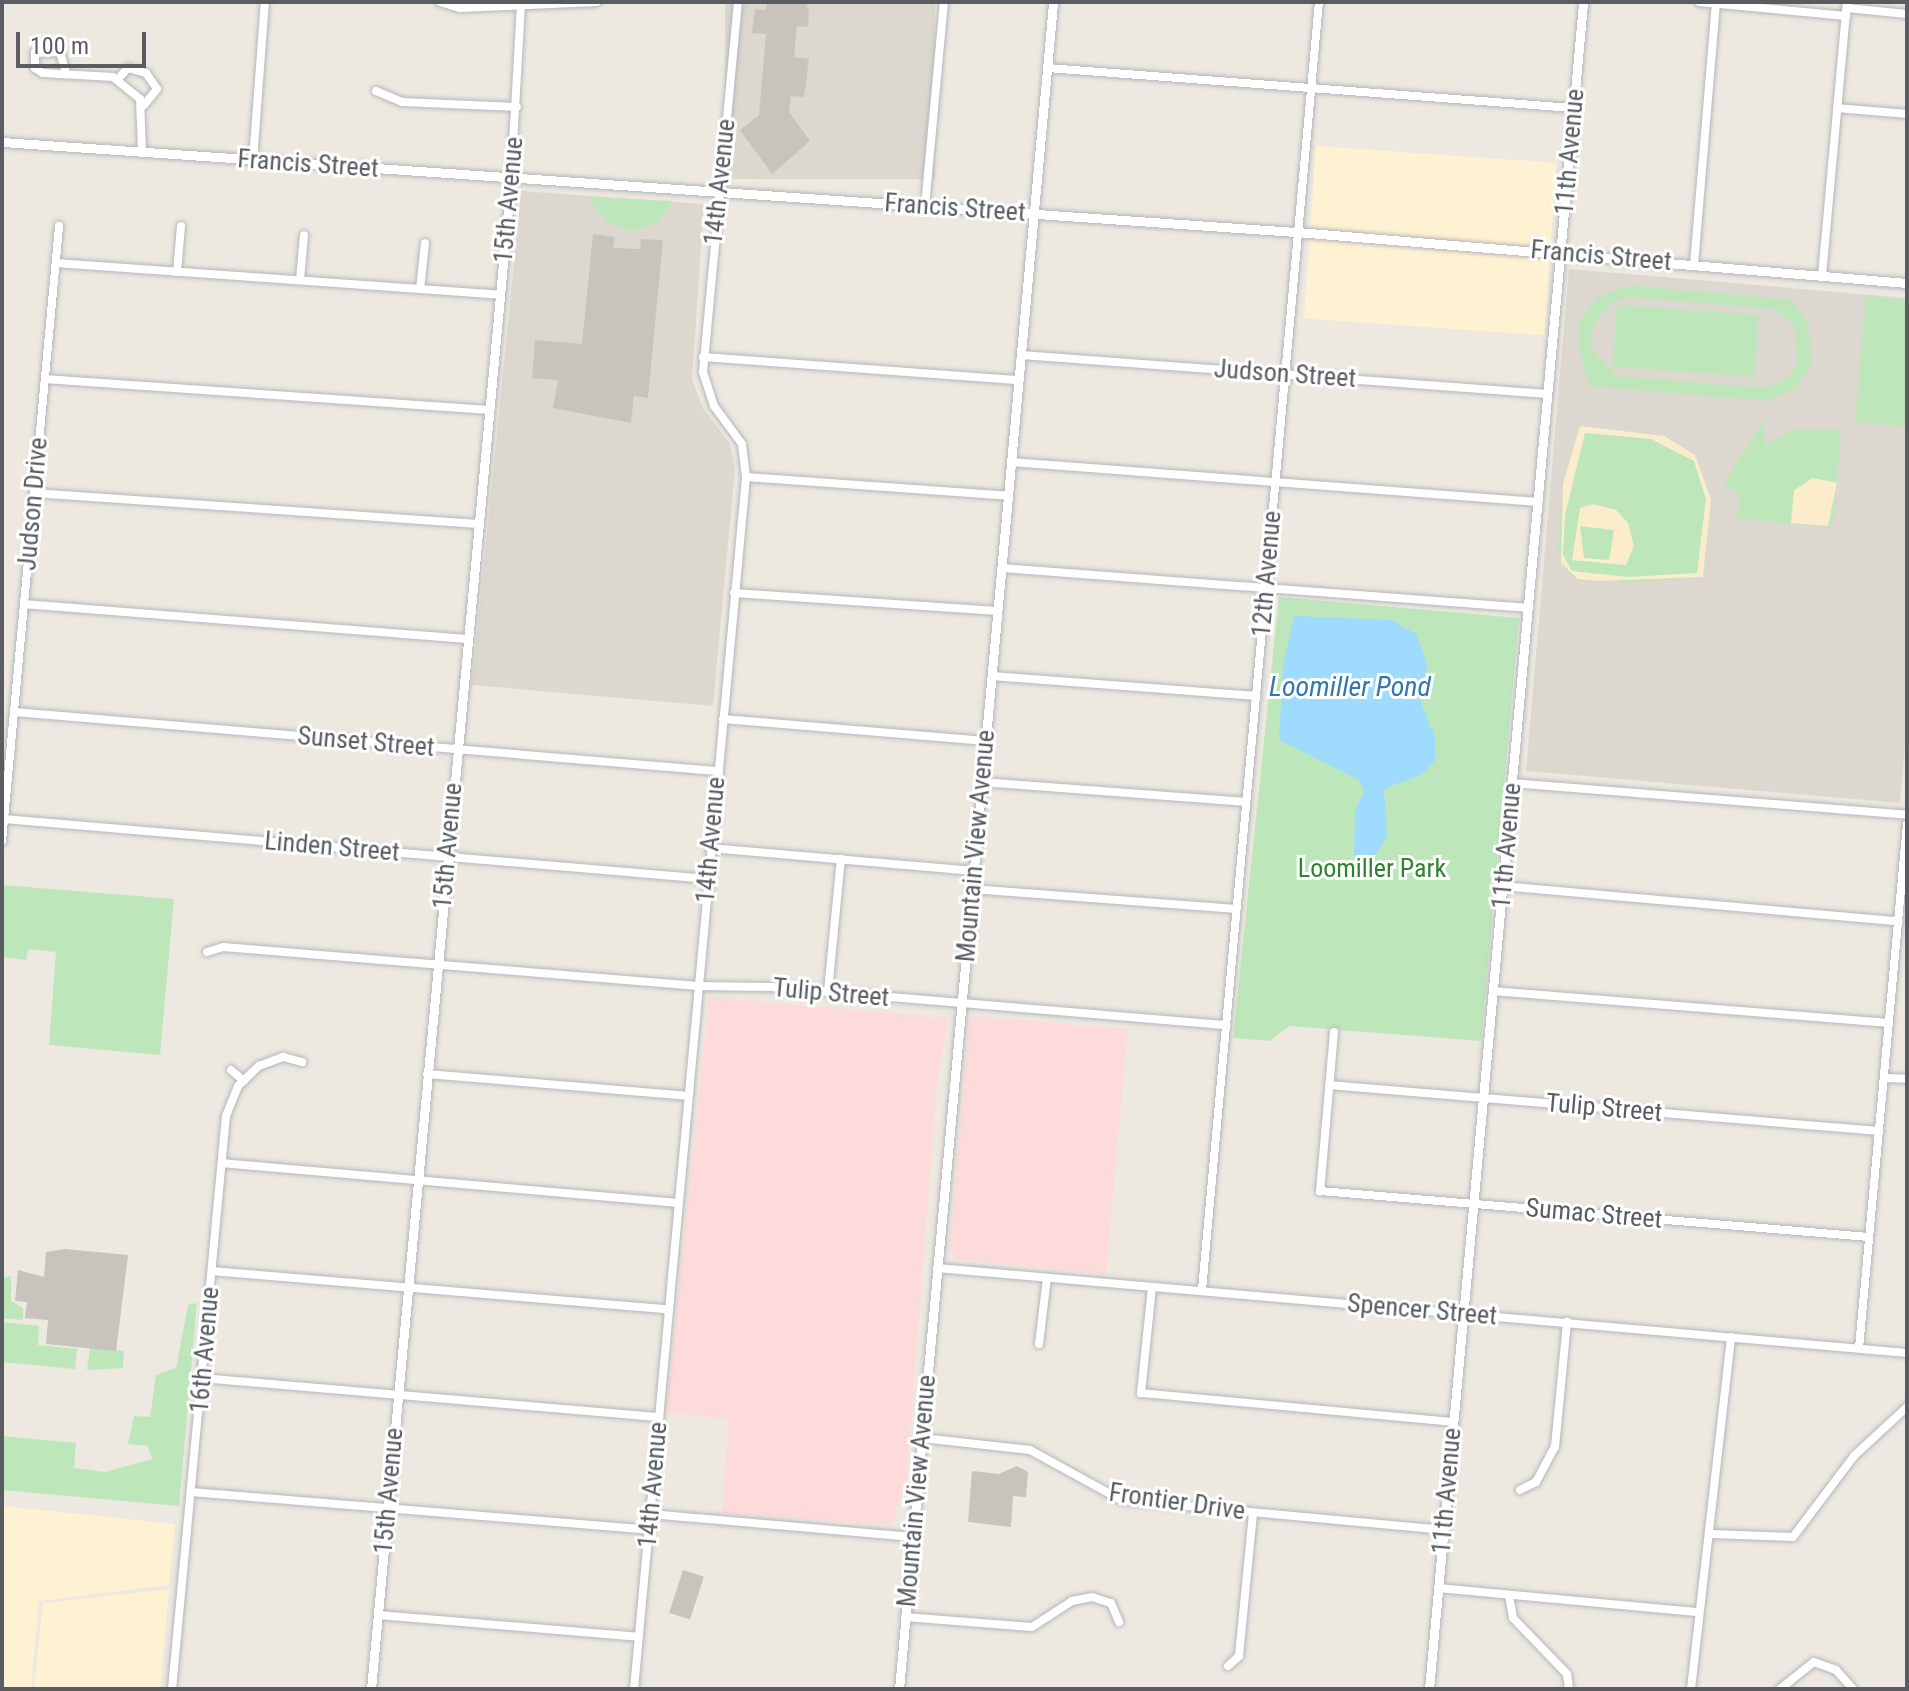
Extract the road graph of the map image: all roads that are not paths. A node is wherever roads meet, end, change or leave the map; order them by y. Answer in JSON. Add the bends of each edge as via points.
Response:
{"nodes":[{"id":1,"x":265,"y":2,"type":"edge"},
{"id":2,"x":440,"y":2,"type":"edge"},
{"id":3,"x":597,"y":2,"type":"edge"},
{"id":4,"x":738,"y":2,"type":"edge"},
{"id":5,"x":944,"y":2,"type":"edge"},
{"id":6,"x":1053,"y":2,"type":"edge"},
{"id":7,"x":1319,"y":2,"type":"edge"},
{"id":8,"x":1583,"y":2,"type":"edge"},
{"id":9,"x":1699,"y":2,"type":"edge"},
{"id":10,"x":521,"y":3,"type":"edge"},
{"id":11,"x":1716,"y":3,"type":"edge"},
{"id":12,"x":1847,"y":9,"type":"edge"},
{"id":13,"x":1907,"y":14,"type":"edge"},
{"id":14,"x":1047,"y":68,"type":"junction"},
{"id":15,"x":66,"y":73,"type":"dead end"},
{"id":16,"x":118,"y":79,"type":"junction"},
{"id":17,"x":1311,"y":88,"type":"junction"},
{"id":18,"x":376,"y":91,"type":"dead end"},
{"id":19,"x":144,"y":105,"type":"junction"},
{"id":20,"x":517,"y":107,"type":"junction"},
{"id":21,"x":1573,"y":108,"type":"junction"},
{"id":22,"x":1837,"y":108,"type":"junction"},
{"id":23,"x":1907,"y":114,"type":"edge"},
{"id":24,"x":2,"y":142,"type":"edge"},
{"id":25,"x":142,"y":152,"type":"junction"},
{"id":26,"x":253,"y":160,"type":"junction"},
{"id":27,"x":511,"y":178,"type":"junction"},
{"id":28,"x":718,"y":192,"type":"junction"},
{"id":29,"x":925,"y":206,"type":"junction"},
{"id":30,"x":1034,"y":214,"type":"junction"},
{"id":31,"x":59,"y":226,"type":"dead end"},
{"id":32,"x":181,"y":226,"type":"dead end"},
{"id":33,"x":1298,"y":232,"type":"junction"},
{"id":34,"x":304,"y":235,"type":"dead end"},
{"id":35,"x":425,"y":243,"type":"dead end"},
{"id":36,"x":1561,"y":252,"type":"junction"},
{"id":37,"x":56,"y":263,"type":"junction"},
{"id":38,"x":1694,"y":265,"type":"junction"},
{"id":39,"x":177,"y":272,"type":"junction"},
{"id":40,"x":1822,"y":276,"type":"junction"},
{"id":41,"x":300,"y":280,"type":"junction"},
{"id":42,"x":1907,"y":283,"type":"edge"},
{"id":43,"x":420,"y":289,"type":"junction"},
{"id":44,"x":500,"y":295,"type":"junction"},
{"id":45,"x":1021,"y":355,"type":"junction"},
{"id":46,"x":703,"y":357,"type":"junction"},
{"id":47,"x":1285,"y":375,"type":"junction"},
{"id":48,"x":45,"y":379,"type":"junction"},
{"id":49,"x":1019,"y":380,"type":"junction"},
{"id":50,"x":1548,"y":394,"type":"junction"},
{"id":51,"x":489,"y":410,"type":"junction"},
{"id":52,"x":1011,"y":462,"type":"junction"},
{"id":53,"x":746,"y":477,"type":"junction"},
{"id":54,"x":1275,"y":482,"type":"junction"},
{"id":55,"x":34,"y":493,"type":"junction"},
{"id":56,"x":1008,"y":496,"type":"junction"},
{"id":57,"x":1538,"y":502,"type":"junction"},
{"id":58,"x":478,"y":524,"type":"junction"},
{"id":59,"x":1002,"y":568,"type":"junction"},
{"id":60,"x":1265,"y":588,"type":"junction"},
{"id":61,"x":734,"y":593,"type":"junction"},
{"id":62,"x":24,"y":604,"type":"junction"},
{"id":63,"x":1529,"y":608,"type":"junction"},
{"id":64,"x":997,"y":611,"type":"junction"},
{"id":65,"x":467,"y":639,"type":"junction"},
{"id":66,"x":992,"y":676,"type":"junction"},
{"id":67,"x":1256,"y":696,"type":"junction"},
{"id":68,"x":14,"y":712,"type":"junction"},
{"id":69,"x":723,"y":719,"type":"junction"},
{"id":70,"x":986,"y":741,"type":"junction"},
{"id":71,"x":456,"y":749,"type":"junction"},
{"id":72,"x":717,"y":771,"type":"junction"},
{"id":73,"x":982,"y":782,"type":"junction"},
{"id":74,"x":1512,"y":783,"type":"junction"},
{"id":75,"x":1246,"y":802,"type":"junction"},
{"id":76,"x":1907,"y":815,"type":"edge"},
{"id":77,"x":4,"y":819,"type":"junction"},
{"id":78,"x":1907,"y":824,"type":"edge"},
{"id":79,"x":2,"y":841,"type":"edge"},
{"id":80,"x":710,"y":848,"type":"junction"},
{"id":81,"x":447,"y":856,"type":"junction"},
{"id":82,"x":841,"y":859,"type":"junction"},
{"id":83,"x":974,"y":871,"type":"junction"},
{"id":84,"x":708,"y":879,"type":"junction"},
{"id":85,"x":1503,"y":886,"type":"junction"},
{"id":86,"x":972,"y":889,"type":"junction"},
{"id":87,"x":1236,"y":909,"type":"junction"},
{"id":88,"x":1898,"y":921,"type":"junction"},
{"id":89,"x":207,"y":952,"type":"dead end"},
{"id":90,"x":437,"y":965,"type":"junction"},
{"id":91,"x":698,"y":986,"type":"junction"},
{"id":92,"x":828,"y":991,"type":"junction"},
{"id":93,"x":1493,"y":991,"type":"junction"},
{"id":94,"x":962,"y":1004,"type":"junction"},
{"id":95,"x":1889,"y":1023,"type":"junction"},
{"id":96,"x":1226,"y":1025,"type":"junction"},
{"id":97,"x":1334,"y":1032,"type":"dead end"},
{"id":98,"x":302,"y":1062,"type":"dead end"},
{"id":99,"x":231,"y":1070,"type":"dead end"},
{"id":100,"x":427,"y":1074,"type":"junction"},
{"id":101,"x":1884,"y":1078,"type":"junction"},
{"id":102,"x":1907,"y":1079,"type":"edge"},
{"id":103,"x":244,"y":1081,"type":"junction"},
{"id":104,"x":1329,"y":1085,"type":"junction"},
{"id":105,"x":687,"y":1096,"type":"junction"},
{"id":106,"x":1484,"y":1099,"type":"junction"},
{"id":107,"x":1879,"y":1131,"type":"junction"},
{"id":108,"x":222,"y":1163,"type":"junction"},
{"id":109,"x":417,"y":1180,"type":"junction"},
{"id":110,"x":677,"y":1203,"type":"junction"},
{"id":111,"x":1474,"y":1204,"type":"junction"},
{"id":112,"x":1869,"y":1237,"type":"junction"},
{"id":113,"x":937,"y":1268,"type":"junction"},
{"id":114,"x":212,"y":1271,"type":"junction"},
{"id":115,"x":1047,"y":1278,"type":"junction"},
{"id":116,"x":408,"y":1287,"type":"junction"},
{"id":117,"x":1152,"y":1287,"type":"junction"},
{"id":118,"x":1202,"y":1290,"type":"junction"},
{"id":119,"x":668,"y":1309,"type":"junction"},
{"id":120,"x":1464,"y":1313,"type":"junction"},
{"id":121,"x":1567,"y":1322,"type":"junction"},
{"id":122,"x":1731,"y":1337,"type":"junction"},
{"id":123,"x":1039,"y":1344,"type":"dead end"},
{"id":124,"x":1859,"y":1348,"type":"junction"},
{"id":125,"x":1907,"y":1353,"type":"edge"},
{"id":126,"x":202,"y":1378,"type":"junction"},
{"id":127,"x":398,"y":1394,"type":"junction"},
{"id":128,"x":1907,"y":1407,"type":"edge"},
{"id":129,"x":659,"y":1417,"type":"junction"},
{"id":130,"x":1454,"y":1422,"type":"junction"},
{"id":131,"x":922,"y":1438,"type":"junction"},
{"id":132,"x":1520,"y":1490,"type":"dead end"},
{"id":133,"x":191,"y":1492,"type":"junction"},
{"id":134,"x":388,"y":1508,"type":"junction"},
{"id":135,"x":1253,"y":1513,"type":"junction"},
{"id":136,"x":650,"y":1514,"type":"junction"},
{"id":137,"x":649,"y":1530,"type":"junction"},
{"id":138,"x":1444,"y":1530,"type":"junction"},
{"id":139,"x":1712,"y":1534,"type":"junction"},
{"id":140,"x":913,"y":1537,"type":"junction"},
{"id":141,"x":1438,"y":1588,"type":"junction"},
{"id":142,"x":1509,"y":1595,"type":"junction"},
{"id":143,"x":1699,"y":1612,"type":"junction"},
{"id":144,"x":378,"y":1615,"type":"junction"},
{"id":145,"x":905,"y":1617,"type":"junction"},
{"id":146,"x":1119,"y":1622,"type":"dead end"},
{"id":147,"x":638,"y":1637,"type":"junction"},
{"id":148,"x":1228,"y":1666,"type":"dead end"},
{"id":149,"x":172,"y":1689,"type":"edge"},
{"id":150,"x":371,"y":1689,"type":"edge"},
{"id":151,"x":634,"y":1689,"type":"edge"},
{"id":152,"x":899,"y":1689,"type":"edge"},
{"id":153,"x":1429,"y":1689,"type":"edge"},
{"id":154,"x":1569,"y":1689,"type":"edge"},
{"id":155,"x":1691,"y":1689,"type":"edge"},
{"id":156,"x":1780,"y":1689,"type":"edge"},
{"id":157,"x":1853,"y":1689,"type":"edge"}],
"edges":[{"from":1,"to":26,"type":"street"},
{"from":2,"to":10,"type":"street","via":[[460,8]]},
{"from":3,"to":10,"type":"street"},
{"from":4,"to":28,"type":"street","name":"14th Avenue"},
{"from":5,"to":29,"type":"street"},
{"from":6,"to":14,"type":"street","name":"Mountain View Avenue"},
{"from":7,"to":17,"type":"street","name":"12th Avenue"},
{"from":8,"to":21,"type":"street","name":"11th Avenue"},
{"from":9,"to":11,"type":"street"},
{"from":10,"to":20,"type":"street","name":"15th Avenue"},
{"from":11,"to":12,"type":"street"},
{"from":11,"to":38,"type":"street"},
{"from":12,"to":13,"type":"street"},
{"from":12,"to":22,"type":"street"},
{"from":14,"to":17,"type":"street"},
{"from":14,"to":30,"type":"street","name":"Mountain View Avenue"},
{"from":15,"to":16,"type":"street"},
{"from":16,"to":19,"type":"street"},
{"from":16,"to":19,"type":"street","via":[[128,68],[146,73],[157,89]]},
{"from":17,"to":21,"type":"street"},
{"from":17,"to":33,"type":"street","name":"12th Avenue"},
{"from":18,"to":20,"type":"street","via":[[402,102]]},
{"from":19,"to":25,"type":"street"},
{"from":20,"to":27,"type":"street","name":"15th Avenue"},
{"from":21,"to":36,"type":"street","name":"11th Avenue"},
{"from":22,"to":23,"type":"street"},
{"from":22,"to":40,"type":"street"},
{"from":24,"to":25,"type":"street","name":"Francis Street"},
{"from":25,"to":26,"type":"street","name":"Francis Street"},
{"from":26,"to":27,"type":"street","name":"Francis Street"},
{"from":27,"to":28,"type":"street","name":"Francis Street"},
{"from":27,"to":44,"type":"street","name":"15th Avenue"},
{"from":28,"to":29,"type":"street","name":"Francis Street"},
{"from":28,"to":46,"type":"street","name":"14th Avenue"},
{"from":29,"to":30,"type":"street","name":"Francis Street"},
{"from":30,"to":33,"type":"street","name":"Francis Street"},
{"from":30,"to":45,"type":"street","name":"Mountain View Avenue"},
{"from":31,"to":37,"type":"street","name":"Judson Drive"},
{"from":32,"to":39,"type":"street"},
{"from":33,"to":36,"type":"street","name":"Francis Street"},
{"from":33,"to":47,"type":"street","name":"12th Avenue"},
{"from":34,"to":41,"type":"street"},
{"from":35,"to":43,"type":"street"},
{"from":36,"to":38,"type":"street","name":"Francis Street"},
{"from":36,"to":50,"type":"street","name":"11th Avenue"},
{"from":37,"to":39,"type":"street"},
{"from":37,"to":48,"type":"street","name":"Judson Drive"},
{"from":38,"to":40,"type":"street","name":"Francis Street"},
{"from":39,"to":41,"type":"street"},
{"from":40,"to":42,"type":"street","name":"Francis Street"},
{"from":41,"to":43,"type":"street"},
{"from":43,"to":44,"type":"street"},
{"from":44,"to":51,"type":"street","name":"15th Avenue"},
{"from":45,"to":47,"type":"street","name":"Judson Street"},
{"from":45,"to":49,"type":"street","name":"Mountain View Avenue"},
{"from":46,"to":49,"type":"street"},
{"from":46,"to":53,"type":"street","name":"14th Avenue","via":[[707,390],[742,444]]},
{"from":47,"to":50,"type":"street","name":"Judson Street"},
{"from":47,"to":54,"type":"street","name":"12th Avenue"},
{"from":48,"to":51,"type":"street"},
{"from":48,"to":55,"type":"street","name":"Judson Drive"},
{"from":49,"to":52,"type":"street","name":"Mountain View Avenue"},
{"from":50,"to":57,"type":"street","name":"11th Avenue"},
{"from":51,"to":58,"type":"street","name":"15th Avenue"},
{"from":52,"to":54,"type":"street"},
{"from":52,"to":56,"type":"street","name":"Mountain View Avenue"},
{"from":53,"to":56,"type":"street"},
{"from":53,"to":61,"type":"street","name":"14th Avenue"},
{"from":54,"to":57,"type":"street"},
{"from":54,"to":60,"type":"street","name":"12th Avenue"},
{"from":55,"to":58,"type":"street"},
{"from":55,"to":62,"type":"street","name":"Judson Drive"},
{"from":56,"to":59,"type":"street","name":"Mountain View Avenue"},
{"from":57,"to":63,"type":"street","name":"11th Avenue"},
{"from":58,"to":65,"type":"street","name":"15th Avenue"},
{"from":59,"to":60,"type":"street"},
{"from":59,"to":64,"type":"street","name":"Mountain View Avenue"},
{"from":60,"to":63,"type":"street"},
{"from":60,"to":67,"type":"street","name":"12th Avenue"},
{"from":61,"to":64,"type":"street"},
{"from":61,"to":69,"type":"street","name":"14th Avenue"},
{"from":62,"to":65,"type":"street"},
{"from":62,"to":68,"type":"street","name":"Judson Drive"},
{"from":63,"to":74,"type":"street","name":"11th Avenue"},
{"from":64,"to":66,"type":"street","name":"Mountain View Avenue"},
{"from":65,"to":71,"type":"street","name":"15th Avenue"},
{"from":66,"to":67,"type":"street"},
{"from":66,"to":70,"type":"street","name":"Mountain View Avenue"},
{"from":67,"to":75,"type":"street","name":"12th Avenue"},
{"from":68,"to":71,"type":"street","name":"Sunset Street"},
{"from":68,"to":77,"type":"street","name":"Judson Drive"},
{"from":69,"to":70,"type":"street"},
{"from":69,"to":72,"type":"street","name":"14th Avenue"},
{"from":70,"to":73,"type":"street","name":"Mountain View Avenue"},
{"from":71,"to":72,"type":"street","name":"Sunset Street"},
{"from":71,"to":81,"type":"street","name":"15th Avenue"},
{"from":72,"to":80,"type":"street","name":"14th Avenue"},
{"from":73,"to":75,"type":"street"},
{"from":73,"to":83,"type":"street","name":"Mountain View Avenue"},
{"from":74,"to":76,"type":"street"},
{"from":74,"to":85,"type":"street","name":"11th Avenue"},
{"from":75,"to":87,"type":"street","name":"12th Avenue"},
{"from":77,"to":79,"type":"street","name":"Judson Drive"},
{"from":77,"to":81,"type":"street","name":"Linden Street"},
{"from":78,"to":88,"type":"street"},
{"from":80,"to":82,"type":"street"},
{"from":80,"to":84,"type":"street","name":"14th Avenue"},
{"from":81,"to":84,"type":"street","name":"Linden Street"},
{"from":81,"to":90,"type":"street","name":"15th Avenue"},
{"from":82,"to":83,"type":"street"},
{"from":82,"to":92,"type":"street"},
{"from":83,"to":86,"type":"street","name":"Mountain View Avenue"},
{"from":84,"to":91,"type":"street","name":"14th Avenue"},
{"from":85,"to":88,"type":"street"},
{"from":85,"to":93,"type":"street","name":"11th Avenue"},
{"from":86,"to":87,"type":"street"},
{"from":86,"to":94,"type":"street","name":"Mountain View Avenue"},
{"from":87,"to":96,"type":"street","name":"12th Avenue"},
{"from":88,"to":95,"type":"street"},
{"from":89,"to":90,"type":"street","name":"Tulip Street","via":[[223,947]]},
{"from":90,"to":91,"type":"street","name":"Tulip Street"},
{"from":90,"to":100,"type":"street","name":"15th Avenue"},
{"from":91,"to":92,"type":"street","name":"Tulip Street"},
{"from":91,"to":105,"type":"street","name":"14th Avenue"},
{"from":92,"to":94,"type":"street","name":"Tulip Street"},
{"from":93,"to":95,"type":"street"},
{"from":93,"to":106,"type":"street","name":"11th Avenue"},
{"from":94,"to":96,"type":"street","name":"Tulip Street"},
{"from":94,"to":113,"type":"street","name":"Mountain View Avenue"},
{"from":95,"to":101,"type":"street"},
{"from":96,"to":118,"type":"street","name":"12th Avenue"},
{"from":97,"to":104,"type":"street"},
{"from":98,"to":103,"type":"street","via":[[283,1057]]},
{"from":99,"to":103,"type":"street"},
{"from":100,"to":105,"type":"street"},
{"from":100,"to":109,"type":"street","name":"15th Avenue"},
{"from":101,"to":102,"type":"street"},
{"from":101,"to":107,"type":"street"},
{"from":103,"to":108,"type":"street","name":"16th Avenue","via":[[226,1116]]},
{"from":104,"to":106,"type":"street","name":"Tulip Street"},
{"from":104,"to":111,"type":"street","name":"Sumac Street","via":[[1320,1191]]},
{"from":105,"to":110,"type":"street","name":"14th Avenue"},
{"from":106,"to":107,"type":"street","name":"Tulip Street"},
{"from":106,"to":111,"type":"street","name":"11th Avenue"},
{"from":107,"to":112,"type":"street"},
{"from":108,"to":109,"type":"street"},
{"from":108,"to":114,"type":"street","name":"16th Avenue"},
{"from":109,"to":110,"type":"street"},
{"from":109,"to":116,"type":"street","name":"15th Avenue"},
{"from":110,"to":119,"type":"street","name":"14th Avenue"},
{"from":111,"to":112,"type":"street","name":"Sumac Street"},
{"from":111,"to":120,"type":"street","name":"11th Avenue"},
{"from":112,"to":124,"type":"street"},
{"from":113,"to":115,"type":"street","name":"Spencer Street"},
{"from":113,"to":131,"type":"street","name":"Mountain View Avenue"},
{"from":114,"to":116,"type":"street"},
{"from":114,"to":126,"type":"street","name":"16th Avenue"},
{"from":115,"to":117,"type":"street","name":"Spencer Street"},
{"from":115,"to":123,"type":"street"},
{"from":116,"to":119,"type":"street"},
{"from":116,"to":127,"type":"street","name":"15th Avenue"},
{"from":117,"to":118,"type":"street","name":"Spencer Street"},
{"from":117,"to":130,"type":"street","via":[[1141,1393]]},
{"from":118,"to":120,"type":"street","name":"Spencer Street"},
{"from":119,"to":129,"type":"street","name":"14th Avenue"},
{"from":120,"to":121,"type":"street","name":"Spencer Street"},
{"from":120,"to":130,"type":"street","name":"11th Avenue"},
{"from":121,"to":122,"type":"street","name":"Spencer Street"},
{"from":121,"to":132,"type":"street","via":[[1555,1447],[1536,1482]]},
{"from":122,"to":124,"type":"street","name":"Spencer Street"},
{"from":122,"to":139,"type":"street"},
{"from":124,"to":125,"type":"street","name":"Spencer Street"},
{"from":126,"to":127,"type":"street"},
{"from":126,"to":133,"type":"street","name":"16th Avenue"},
{"from":127,"to":129,"type":"street"},
{"from":127,"to":134,"type":"street","name":"15th Avenue"},
{"from":128,"to":139,"type":"street","via":[[1854,1456],[1793,1537]]},
{"from":129,"to":136,"type":"street","name":"14th Avenue"},
{"from":130,"to":138,"type":"street","name":"11th Avenue"},
{"from":131,"to":135,"type":"street","name":"Frontier Drive","via":[[1030,1450],[1121,1500]]},
{"from":131,"to":140,"type":"street","name":"Mountain View Avenue"},
{"from":133,"to":134,"type":"street"},
{"from":133,"to":149,"type":"street","name":"16th Avenue"},
{"from":134,"to":137,"type":"street"},
{"from":134,"to":144,"type":"street","name":"15th Avenue"},
{"from":135,"to":138,"type":"street","name":"Frontier Drive"},
{"from":135,"to":148,"type":"street","via":[[1239,1656]]},
{"from":136,"to":137,"type":"street","name":"14th Avenue"},
{"from":136,"to":140,"type":"street"},
{"from":137,"to":147,"type":"street","name":"14th Avenue"},
{"from":138,"to":141,"type":"street","name":"11th Avenue"},
{"from":139,"to":143,"type":"street"},
{"from":140,"to":145,"type":"street","name":"Mountain View Avenue"},
{"from":141,"to":142,"type":"street"},
{"from":141,"to":153,"type":"street","name":"11th Avenue"},
{"from":142,"to":143,"type":"street"},
{"from":142,"to":154,"type":"street","via":[[1513,1618],[1567,1674]]},
{"from":143,"to":155,"type":"street"},
{"from":144,"to":147,"type":"street"},
{"from":144,"to":150,"type":"street","name":"15th Avenue"},
{"from":145,"to":146,"type":"street","via":[[1032,1627],[1072,1601],[1092,1597],[1111,1603]]},
{"from":145,"to":152,"type":"street","name":"Mountain View Avenue"},
{"from":147,"to":151,"type":"street","name":"14th Avenue"},
{"from":156,"to":157,"type":"street","via":[[1814,1662],[1836,1670]]}]}
